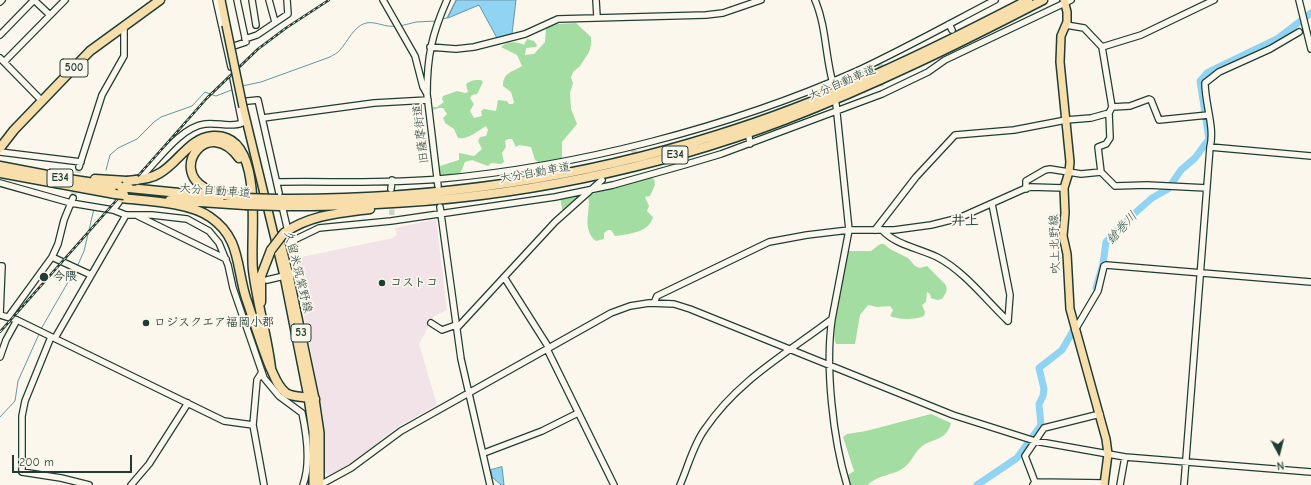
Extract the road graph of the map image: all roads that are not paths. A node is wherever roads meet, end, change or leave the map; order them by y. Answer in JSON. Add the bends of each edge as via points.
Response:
{"nodes":[{"id":1,"x":34,"y":0,"type":"edge"},
{"id":2,"x":65,"y":0,"type":"edge"},
{"id":3,"x":160,"y":0,"type":"edge"},
{"id":4,"x":216,"y":0,"type":"edge"},
{"id":5,"x":221,"y":0,"type":"edge"},
{"id":6,"x":238,"y":0,"type":"edge"},
{"id":7,"x":252,"y":0,"type":"edge"},
{"id":8,"x":269,"y":0,"type":"edge"},
{"id":9,"x":287,"y":0,"type":"edge"},
{"id":10,"x":382,"y":0,"type":"edge"},
{"id":11,"x":447,"y":0,"type":"edge"},
{"id":12,"x":596,"y":0,"type":"edge"},
{"id":13,"x":761,"y":0,"type":"edge"},
{"id":14,"x":815,"y":0,"type":"edge"},
{"id":15,"x":994,"y":0,"type":"edge"},
{"id":16,"x":1024,"y":0,"type":"edge"},
{"id":17,"x":1028,"y":0,"type":"edge"},
{"id":18,"x":1043,"y":0,"type":"edge"},
{"id":19,"x":1214,"y":0,"type":"edge"},
{"id":20,"x":1299,"y":0,"type":"edge"},
{"id":21,"x":1066,"y":1,"type":"edge"},
{"id":22,"x":50,"y":15,"type":"junction"},
{"id":23,"x":996,"y":16,"type":"junction"},
{"id":24,"x":597,"y":17,"type":"junction"},
{"id":25,"x":275,"y":22,"type":"junction"},
{"id":26,"x":256,"y":25,"type":"dead end"},
{"id":27,"x":1066,"y":25,"type":"junction"},
{"id":28,"x":124,"y":27,"type":"junction"},
{"id":29,"x":1299,"y":32,"type":"dead end"},
{"id":30,"x":0,"y":35,"type":"edge"},
{"id":31,"x":245,"y":40,"type":"junction"},
{"id":32,"x":430,"y":47,"type":"junction"},
{"id":33,"x":1102,"y":47,"type":"junction"},
{"id":34,"x":227,"y":48,"type":"junction"},
{"id":35,"x":1311,"y":49,"type":"edge"},
{"id":36,"x":2,"y":60,"type":"edge"},
{"id":37,"x":230,"y":66,"type":"dead end"},
{"id":38,"x":233,"y":78,"type":"dead end"},
{"id":39,"x":832,"y":84,"type":"junction"},
{"id":40,"x":428,"y":97,"type":"junction"},
{"id":41,"x":42,"y":101,"type":"junction"},
{"id":42,"x":241,"y":104,"type":"junction"},
{"id":43,"x":836,"y":104,"type":"dead end"},
{"id":44,"x":1110,"y":110,"type":"junction"},
{"id":45,"x":837,"y":111,"type":"junction"},
{"id":46,"x":745,"y":113,"type":"junction"},
{"id":47,"x":1208,"y":115,"type":"junction"},
{"id":48,"x":264,"y":118,"type":"junction"},
{"id":49,"x":1066,"y":120,"type":"junction"},
{"id":50,"x":746,"y":121,"type":"dead end"},
{"id":51,"x":749,"y":137,"type":"dead end"},
{"id":52,"x":640,"y":144,"type":"junction"},
{"id":53,"x":750,"y":144,"type":"junction"},
{"id":54,"x":1210,"y":147,"type":"junction"},
{"id":55,"x":0,"y":148,"type":"edge"},
{"id":56,"x":636,"y":150,"type":"tunnel mouth"},
{"id":57,"x":0,"y":152,"type":"edge"},
{"id":58,"x":1311,"y":156,"type":"edge"},
{"id":59,"x":0,"y":166,"type":"edge"},
{"id":60,"x":1070,"y":172,"type":"junction"},
{"id":61,"x":1101,"y":172,"type":"junction"},
{"id":62,"x":0,"y":173,"type":"edge"},
{"id":63,"x":140,"y":178,"type":"junction"},
{"id":64,"x":392,"y":180,"type":"junction"},
{"id":65,"x":437,"y":180,"type":"junction"},
{"id":66,"x":602,"y":180,"type":"dead end"},
{"id":67,"x":276,"y":182,"type":"junction"},
{"id":68,"x":0,"y":183,"type":"edge"},
{"id":69,"x":438,"y":186,"type":"dead end"},
{"id":70,"x":594,"y":188,"type":"junction"},
{"id":71,"x":1064,"y":188,"type":"junction"},
{"id":72,"x":1207,"y":188,"type":"junction"},
{"id":73,"x":391,"y":189,"type":"dead end"},
{"id":74,"x":1026,"y":189,"type":"junction"},
{"id":75,"x":121,"y":193,"type":"junction"},
{"id":76,"x":72,"y":201,"type":"junction"},
{"id":77,"x":245,"y":202,"type":"junction"},
{"id":78,"x":280,"y":202,"type":"junction"},
{"id":79,"x":992,"y":204,"type":"junction"},
{"id":80,"x":439,"y":207,"type":"junction"},
{"id":81,"x":114,"y":210,"type":"junction"},
{"id":82,"x":126,"y":215,"type":"junction"},
{"id":83,"x":392,"y":215,"type":"tunnel mouth"},
{"id":84,"x":136,"y":216,"type":"junction"},
{"id":85,"x":392,"y":221,"type":"junction"},
{"id":86,"x":849,"y":230,"type":"junction"},
{"id":87,"x":875,"y":230,"type":"junction"},
{"id":88,"x":882,"y":230,"type":"junction"},
{"id":89,"x":286,"y":232,"type":"junction"},
{"id":90,"x":290,"y":242,"type":"junction"},
{"id":91,"x":52,"y":256,"type":"junction"},
{"id":92,"x":226,"y":259,"type":"junction"},
{"id":93,"x":0,"y":266,"type":"edge"},
{"id":94,"x":1200,"y":274,"type":"junction"},
{"id":95,"x":91,"y":275,"type":"junction"},
{"id":96,"x":286,"y":276,"type":"junction"},
{"id":97,"x":504,"y":277,"type":"junction"},
{"id":98,"x":267,"y":280,"type":"dead end"},
{"id":99,"x":1311,"y":282,"type":"edge"},
{"id":100,"x":241,"y":285,"type":"tunnel mouth"},
{"id":101,"x":233,"y":288,"type":"junction"},
{"id":102,"x":654,"y":303,"type":"junction"},
{"id":103,"x":257,"y":312,"type":"junction"},
{"id":104,"x":0,"y":315,"type":"edge"},
{"id":105,"x":9,"y":316,"type":"junction"},
{"id":106,"x":832,"y":319,"type":"junction"},
{"id":107,"x":17,"y":320,"type":"junction"},
{"id":108,"x":431,"y":323,"type":"dead end"},
{"id":109,"x":456,"y":327,"type":"junction"},
{"id":110,"x":1075,"y":330,"type":"junction"},
{"id":111,"x":53,"y":337,"type":"junction"},
{"id":112,"x":548,"y":348,"type":"junction"},
{"id":113,"x":790,"y":349,"type":"junction"},
{"id":114,"x":0,"y":357,"type":"edge"},
{"id":115,"x":829,"y":364,"type":"junction"},
{"id":116,"x":262,"y":372,"type":"junction"},
{"id":117,"x":470,"y":392,"type":"junction"},
{"id":118,"x":312,"y":398,"type":"junction"},
{"id":119,"x":188,"y":403,"type":"junction"},
{"id":120,"x":578,"y":413,"type":"junction"},
{"id":121,"x":1100,"y":414,"type":"junction"},
{"id":122,"x":252,"y":425,"type":"junction"},
{"id":123,"x":1034,"y":441,"type":"junction"},
{"id":124,"x":484,"y":453,"type":"junction"},
{"id":125,"x":1108,"y":454,"type":"junction"},
{"id":126,"x":1126,"y":457,"type":"junction"},
{"id":127,"x":1186,"y":462,"type":"junction"},
{"id":128,"x":1311,"y":472,"type":"edge"},
{"id":129,"x":1034,"y":484,"type":"edge"},
{"id":130,"x":1104,"y":484,"type":"edge"},
{"id":131,"x":89,"y":485,"type":"edge"},
{"id":132,"x":131,"y":485,"type":"edge"},
{"id":133,"x":264,"y":485,"type":"edge"},
{"id":134,"x":303,"y":485,"type":"edge"},
{"id":135,"x":313,"y":485,"type":"edge"},
{"id":136,"x":320,"y":485,"type":"edge"},
{"id":137,"x":490,"y":485,"type":"edge"},
{"id":138,"x":614,"y":485,"type":"edge"},
{"id":139,"x":680,"y":485,"type":"edge"},
{"id":140,"x":847,"y":485,"type":"edge"},
{"id":141,"x":1120,"y":485,"type":"edge"},
{"id":142,"x":1184,"y":485,"type":"edge"}],
"edges":[{"from":1,"to":22,"type":"street"},
{"from":1,"to":30,"type":"street"},
{"from":2,"to":22,"type":"street"},
{"from":3,"to":28,"type":"highway","number":"500"},
{"from":4,"to":34,"type":"street"},
{"from":5,"to":42,"type":"main road","name":"久留米筑紫野線","number":"53","bridge":true},
{"from":6,"to":31,"type":"street"},
{"from":7,"to":26,"type":"street"},
{"from":8,"to":25,"type":"street"},
{"from":9,"to":25,"type":"street","via":[[289,12]]},
{"from":10,"to":40,"type":"street","name":"旧薩摩街道","via":[[415,56]]},
{"from":11,"to":32,"type":"street","via":[[435,27]]},
{"from":12,"to":24,"type":"street"},
{"from":13,"to":24,"type":"street","via":[[724,13],[706,15]]},
{"from":14,"to":39,"type":"street","via":[[824,25]]},
{"from":15,"to":39,"type":"street","via":[[951,27]]},
{"from":16,"to":23,"type":"highway"},
{"from":17,"to":23,"type":"highway","name":"大分自動車道","number":"E34"},
{"from":18,"to":80,"type":"highway","name":"大分自動車道","number":"E34","via":[[953,46],[843,96],[721,142],[642,164]]},
{"from":19,"to":33,"type":"street","via":[[1141,35]]},
{"from":20,"to":35,"type":"street"},
{"from":21,"to":27,"type":"main road","name":"吹上北野線"},
{"from":21,"to":45,"type":"street","via":[[962,50],[928,72]]},
{"from":22,"to":36,"type":"street"},
{"from":23,"to":78,"type":"highway","name":"大分自動車道","number":"E34","via":[[888,69],[780,114],[719,135],[633,159],[535,179],[456,190]]},
{"from":24,"to":32,"type":"street","via":[[553,20],[525,34],[464,49]]},
{"from":25,"to":31,"type":"street"},
{"from":27,"to":33,"type":"street","via":[[1084,28]]},
{"from":27,"to":49,"type":"main road","name":"吹上北野線","via":[[1061,36],[1060,62]]},
{"from":28,"to":41,"type":"highway","number":"500","via":[[90,51]]},
{"from":28,"to":57,"type":"street","via":[[124,56],[102,95],[80,165]]},
{"from":29,"to":47,"type":"street","via":[[1208,80],[1205,83]]},
{"from":31,"to":34,"type":"street","via":[[246,42]]},
{"from":32,"to":40,"type":"street"},
{"from":33,"to":44,"type":"street"},
{"from":34,"to":37,"type":"street"},
{"from":36,"to":41,"type":"street"},
{"from":38,"to":42,"type":"street"},
{"from":39,"to":46,"type":"street"},
{"from":40,"to":48,"type":"street"},
{"from":40,"to":65,"type":"street","name":"旧薩摩街道"},
{"from":41,"to":55,"type":"highway","number":"500"},
{"from":42,"to":48,"type":"street","via":[[258,100]]},
{"from":42,"to":63,"type":"street","via":[[242,123],[197,125],[180,136]]},
{"from":42,"to":96,"type":"main road","name":"久留米筑紫野線","number":"53"},
{"from":43,"to":45,"type":"street"},
{"from":44,"to":47,"type":"street","via":[[1149,99],[1159,120]]},
{"from":44,"to":49,"type":"street","via":[[1091,118]]},
{"from":44,"to":61,"type":"street","via":[[1110,138],[1106,144],[1098,147]]},
{"from":45,"to":53,"type":"street"},
{"from":45,"to":86,"type":"street"},
{"from":46,"to":50,"type":"street"},
{"from":46,"to":52,"type":"street"},
{"from":47,"to":54,"type":"street","via":[[1212,137]]},
{"from":48,"to":67,"type":"street"},
{"from":49,"to":60,"type":"main road","name":"吹上北野線"},
{"from":49,"to":87,"type":"street","via":[[1014,130],[955,135],[916,177]]},
{"from":51,"to":53,"type":"street"},
{"from":52,"to":56,"type":"street"},
{"from":52,"to":65,"type":"street","via":[[518,170]]},
{"from":53,"to":70,"type":"street","via":[[691,163]]},
{"from":54,"to":58,"type":"street"},
{"from":54,"to":72,"type":"street"},
{"from":59,"to":75,"type":"highway","name":"大分自動車道","number":"E34"},
{"from":60,"to":61,"type":"street"},
{"from":60,"to":71,"type":"main road","name":"吹上北野線"},
{"from":60,"to":74,"type":"street","via":[[1045,170],[1026,181]]},
{"from":61,"to":72,"type":"street","via":[[1115,186]]},
{"from":62,"to":75,"type":"highway","name":"大分自動車道","number":"E34","via":[[66,186]]},
{"from":63,"to":75,"type":"highway","bridge":true},
{"from":63,"to":103,"type":"highway","via":[[160,173],[195,142],[204,138],[222,137],[231,140],[239,149],[246,162],[251,183],[254,213],[252,262]]},
{"from":64,"to":65,"type":"street"},
{"from":64,"to":67,"type":"street","via":[[364,183]]},
{"from":64,"to":73,"type":"street"},
{"from":65,"to":69,"type":"street","name":"旧薩摩街道"},
{"from":66,"to":70,"type":"street"},
{"from":67,"to":78,"type":"street"},
{"from":68,"to":76,"type":"street"},
{"from":70,"to":80,"type":"street","via":[[555,197]]},
{"from":70,"to":97,"type":"street","via":[[555,222]]},
{"from":71,"to":74,"type":"street"},
{"from":71,"to":110,"type":"main road","name":"吹上北野線","via":[[1063,236],[1067,254],[1070,309]]},
{"from":72,"to":94,"type":"street"},
{"from":74,"to":79,"type":"street"},
{"from":75,"to":77,"type":"highway","name":"大分自動車道","number":"E34","via":[[186,194]]},
{"from":75,"to":81,"type":"street"},
{"from":75,"to":103,"type":"highway","via":[[191,209],[209,216],[222,227],[231,239],[238,258],[246,298]]},
{"from":76,"to":81,"type":"street","via":[[95,208]]},
{"from":76,"to":91,"type":"street"},
{"from":77,"to":78,"type":"highway","name":"大分自動車道","number":"E34","bridge":true},
{"from":77,"to":103,"type":"highway","via":[[205,188],[195,180],[191,169],[192,158],[197,149],[214,142],[224,144],[234,151],[240,160],[246,179],[250,214],[248,258]]},
{"from":78,"to":80,"type":"highway","name":"大分自動車道","number":"E34"},
{"from":78,"to":89,"type":"street"},
{"from":79,"to":88,"type":"street","via":[[951,220],[912,228]]},
{"from":79,"to":88,"type":"street","via":[[1010,295],[1008,321],[973,285],[937,257],[892,239]]},
{"from":80,"to":85,"type":"street"},
{"from":80,"to":89,"type":"highway","via":[[320,216]]},
{"from":80,"to":109,"type":"street"},
{"from":81,"to":82,"type":"street"},
{"from":82,"to":84,"type":"street"},
{"from":82,"to":95,"type":"street"},
{"from":83,"to":85,"type":"street"},
{"from":84,"to":92,"type":"street"},
{"from":84,"to":92,"type":"street","via":[[171,216],[195,222],[215,236]]},
{"from":85,"to":90,"type":"street","via":[[319,228]]},
{"from":86,"to":87,"type":"street"},
{"from":86,"to":102,"type":"street","via":[[769,242],[657,296]]},
{"from":86,"to":106,"type":"street"},
{"from":87,"to":88,"type":"street"},
{"from":89,"to":90,"type":"street"},
{"from":89,"to":103,"type":"highway","bridge":true,"via":[[271,250],[261,276]]},
{"from":90,"to":96,"type":"street","via":[[295,270]]},
{"from":91,"to":95,"type":"street"},
{"from":91,"to":105,"type":"street"},
{"from":92,"to":101,"type":"street"},
{"from":93,"to":104,"type":"street"},
{"from":94,"to":99,"type":"street"},
{"from":94,"to":110,"type":"street","via":[[1106,265],[1098,291]]},
{"from":94,"to":127,"type":"street"},
{"from":95,"to":111,"type":"street"},
{"from":96,"to":98,"type":"street"},
{"from":96,"to":118,"type":"main road","name":"久留米筑紫野線","number":"53"},
{"from":97,"to":109,"type":"street"},
{"from":97,"to":112,"type":"street"},
{"from":100,"to":101,"type":"street"},
{"from":101,"to":116,"type":"street"},
{"from":102,"to":112,"type":"street","via":[[618,310]]},
{"from":102,"to":113,"type":"street","via":[[674,304],[690,309]]},
{"from":103,"to":118,"type":"highway","via":[[261,347],[279,387],[286,393]]},
{"from":104,"to":105,"type":"street"},
{"from":105,"to":107,"type":"street"},
{"from":106,"to":113,"type":"street"},
{"from":106,"to":115,"type":"street"},
{"from":107,"to":111,"type":"street"},
{"from":107,"to":114,"type":"street"},
{"from":108,"to":109,"type":"street","via":[[442,330]]},
{"from":109,"to":117,"type":"street"},
{"from":110,"to":121,"type":"main road","name":"吹上北野線"},
{"from":111,"to":119,"type":"street"},
{"from":111,"to":131,"type":"street","via":[[25,401],[22,416],[22,472]]},
{"from":112,"to":117,"type":"street"},
{"from":112,"to":120,"type":"street"},
{"from":113,"to":115,"type":"street"},
{"from":113,"to":139,"type":"street","via":[[743,383],[723,406],[700,436]]},
{"from":115,"to":123,"type":"street","via":[[970,421]]},
{"from":115,"to":140,"type":"street","via":[[837,440]]},
{"from":116,"to":122,"type":"street","via":[[257,380]]},
{"from":116,"to":134,"type":"street","via":[[271,388],[302,412],[307,449],[307,478]]},
{"from":117,"to":124,"type":"street"},
{"from":117,"to":136,"type":"street","via":[[401,431],[351,468]]},
{"from":118,"to":135,"type":"main road","name":"久留米筑紫野線","number":"53"},
{"from":118,"to":136,"type":"main road","name":"久留米筑紫野線","number":"53","via":[[320,433]]},
{"from":119,"to":122,"type":"street","via":[[224,421]]},
{"from":119,"to":132,"type":"street","via":[[149,464]]},
{"from":120,"to":124,"type":"street","via":[[542,431]]},
{"from":120,"to":138,"type":"street"},
{"from":121,"to":123,"type":"street","via":[[1044,428]]},
{"from":121,"to":125,"type":"main road","name":"吹上北野線"},
{"from":122,"to":133,"type":"street"},
{"from":123,"to":125,"type":"street"},
{"from":123,"to":129,"type":"street","via":[[1025,456]]},
{"from":124,"to":137,"type":"street"},
{"from":125,"to":126,"type":"street"},
{"from":125,"to":130,"type":"main road","name":"吹上北野線"},
{"from":126,"to":127,"type":"street"},
{"from":126,"to":141,"type":"street"},
{"from":127,"to":128,"type":"street"},
{"from":127,"to":142,"type":"street"},
{"from":129,"to":130,"type":"street"}]}
